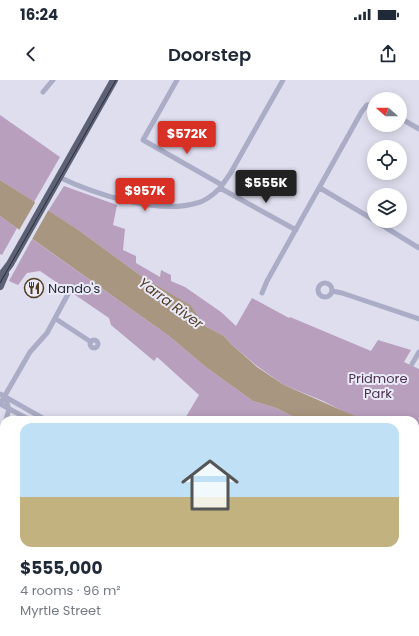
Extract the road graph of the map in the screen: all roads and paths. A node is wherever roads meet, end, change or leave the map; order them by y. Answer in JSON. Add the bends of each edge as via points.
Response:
{"nodes":[{"id":1,"x":53,"y":80,"type":"edge"},
{"id":2,"x":114,"y":80,"type":"edge"},
{"id":3,"x":177,"y":80,"type":"edge"},
{"id":4,"x":283,"y":80,"type":"edge"},
{"id":5,"x":43,"y":92,"type":"dead end"},
{"id":6,"x":367,"y":106,"type":"edge"},
{"id":7,"x":407,"y":122,"type":"edge"},
{"id":8,"x":419,"y":129,"type":"edge"},
{"id":9,"x":57,"y":181,"type":"junction"},
{"id":10,"x":221,"y":187,"type":"junction"},
{"id":11,"x":320,"y":188,"type":"junction"},
{"id":12,"x":367,"y":217,"type":"edge"},
{"id":13,"x":386,"y":228,"type":"edge"},
{"id":14,"x":296,"y":230,"type":"junction"},
{"id":15,"x":419,"y":248,"type":"edge"},
{"id":16,"x":10,"y":264,"type":"junction"},
{"id":17,"x":0,"y":277,"type":"edge"},
{"id":18,"x":0,"y":286,"type":"edge"},
{"id":19,"x":332,"y":292,"type":"dead end"},
{"id":20,"x":262,"y":293,"type":"dead end"},
{"id":21,"x":68,"y":294,"type":"dead end"},
{"id":22,"x":56,"y":319,"type":"junction"},
{"id":23,"x":419,"y":319,"type":"edge"},
{"id":24,"x":91,"y":342,"type":"dead end"},
{"id":25,"x":419,"y":352,"type":"edge"},
{"id":26,"x":412,"y":364,"type":"dead end"},
{"id":27,"x":2,"y":396,"type":"edge"},
{"id":28,"x":0,"y":404,"type":"edge"},
{"id":29,"x":24,"y":408,"type":"junction"},
{"id":30,"x":9,"y":409,"type":"junction"},
{"id":31,"x":21,"y":415,"type":"joint"},
{"id":32,"x":7,"y":416,"type":"edge"},
{"id":33,"x":36,"y":416,"type":"edge"}],
"edges":[{"from":1,"to":5,"type":"street"},
{"from":2,"to":9,"type":"main road"},
{"from":3,"to":10,"type":"street","via":[[143,140]]},
{"from":4,"to":10,"type":"street"},
{"from":6,"to":11,"type":"street"},
{"from":7,"to":8,"type":"street"},
{"from":9,"to":10,"type":"street","via":[[119,200],[167,206],[198,203]]},
{"from":9,"to":16,"type":"main road"},
{"from":10,"to":14,"type":"street"},
{"from":11,"to":12,"type":"street"},
{"from":11,"to":14,"type":"street"},
{"from":13,"to":15,"type":"street"},
{"from":14,"to":20,"type":"street"},
{"from":16,"to":17,"type":"main road"},
{"from":16,"to":18,"type":"main road"},
{"from":19,"to":23,"type":"street","via":[[342,293]]},
{"from":21,"to":22,"type":"street"},
{"from":22,"to":24,"type":"street"},
{"from":22,"to":27,"type":"street","via":[[45,337],[30,352]]},
{"from":25,"to":26,"type":"street"},
{"from":27,"to":28,"type":"street"},
{"from":27,"to":29,"type":"street"},
{"from":27,"to":30,"type":"street"},
{"from":28,"to":30,"type":"street"},
{"from":29,"to":31,"type":"street"},
{"from":29,"to":33,"type":"street"},
{"from":30,"to":31,"type":"street"},
{"from":30,"to":32,"type":"street"}]}
